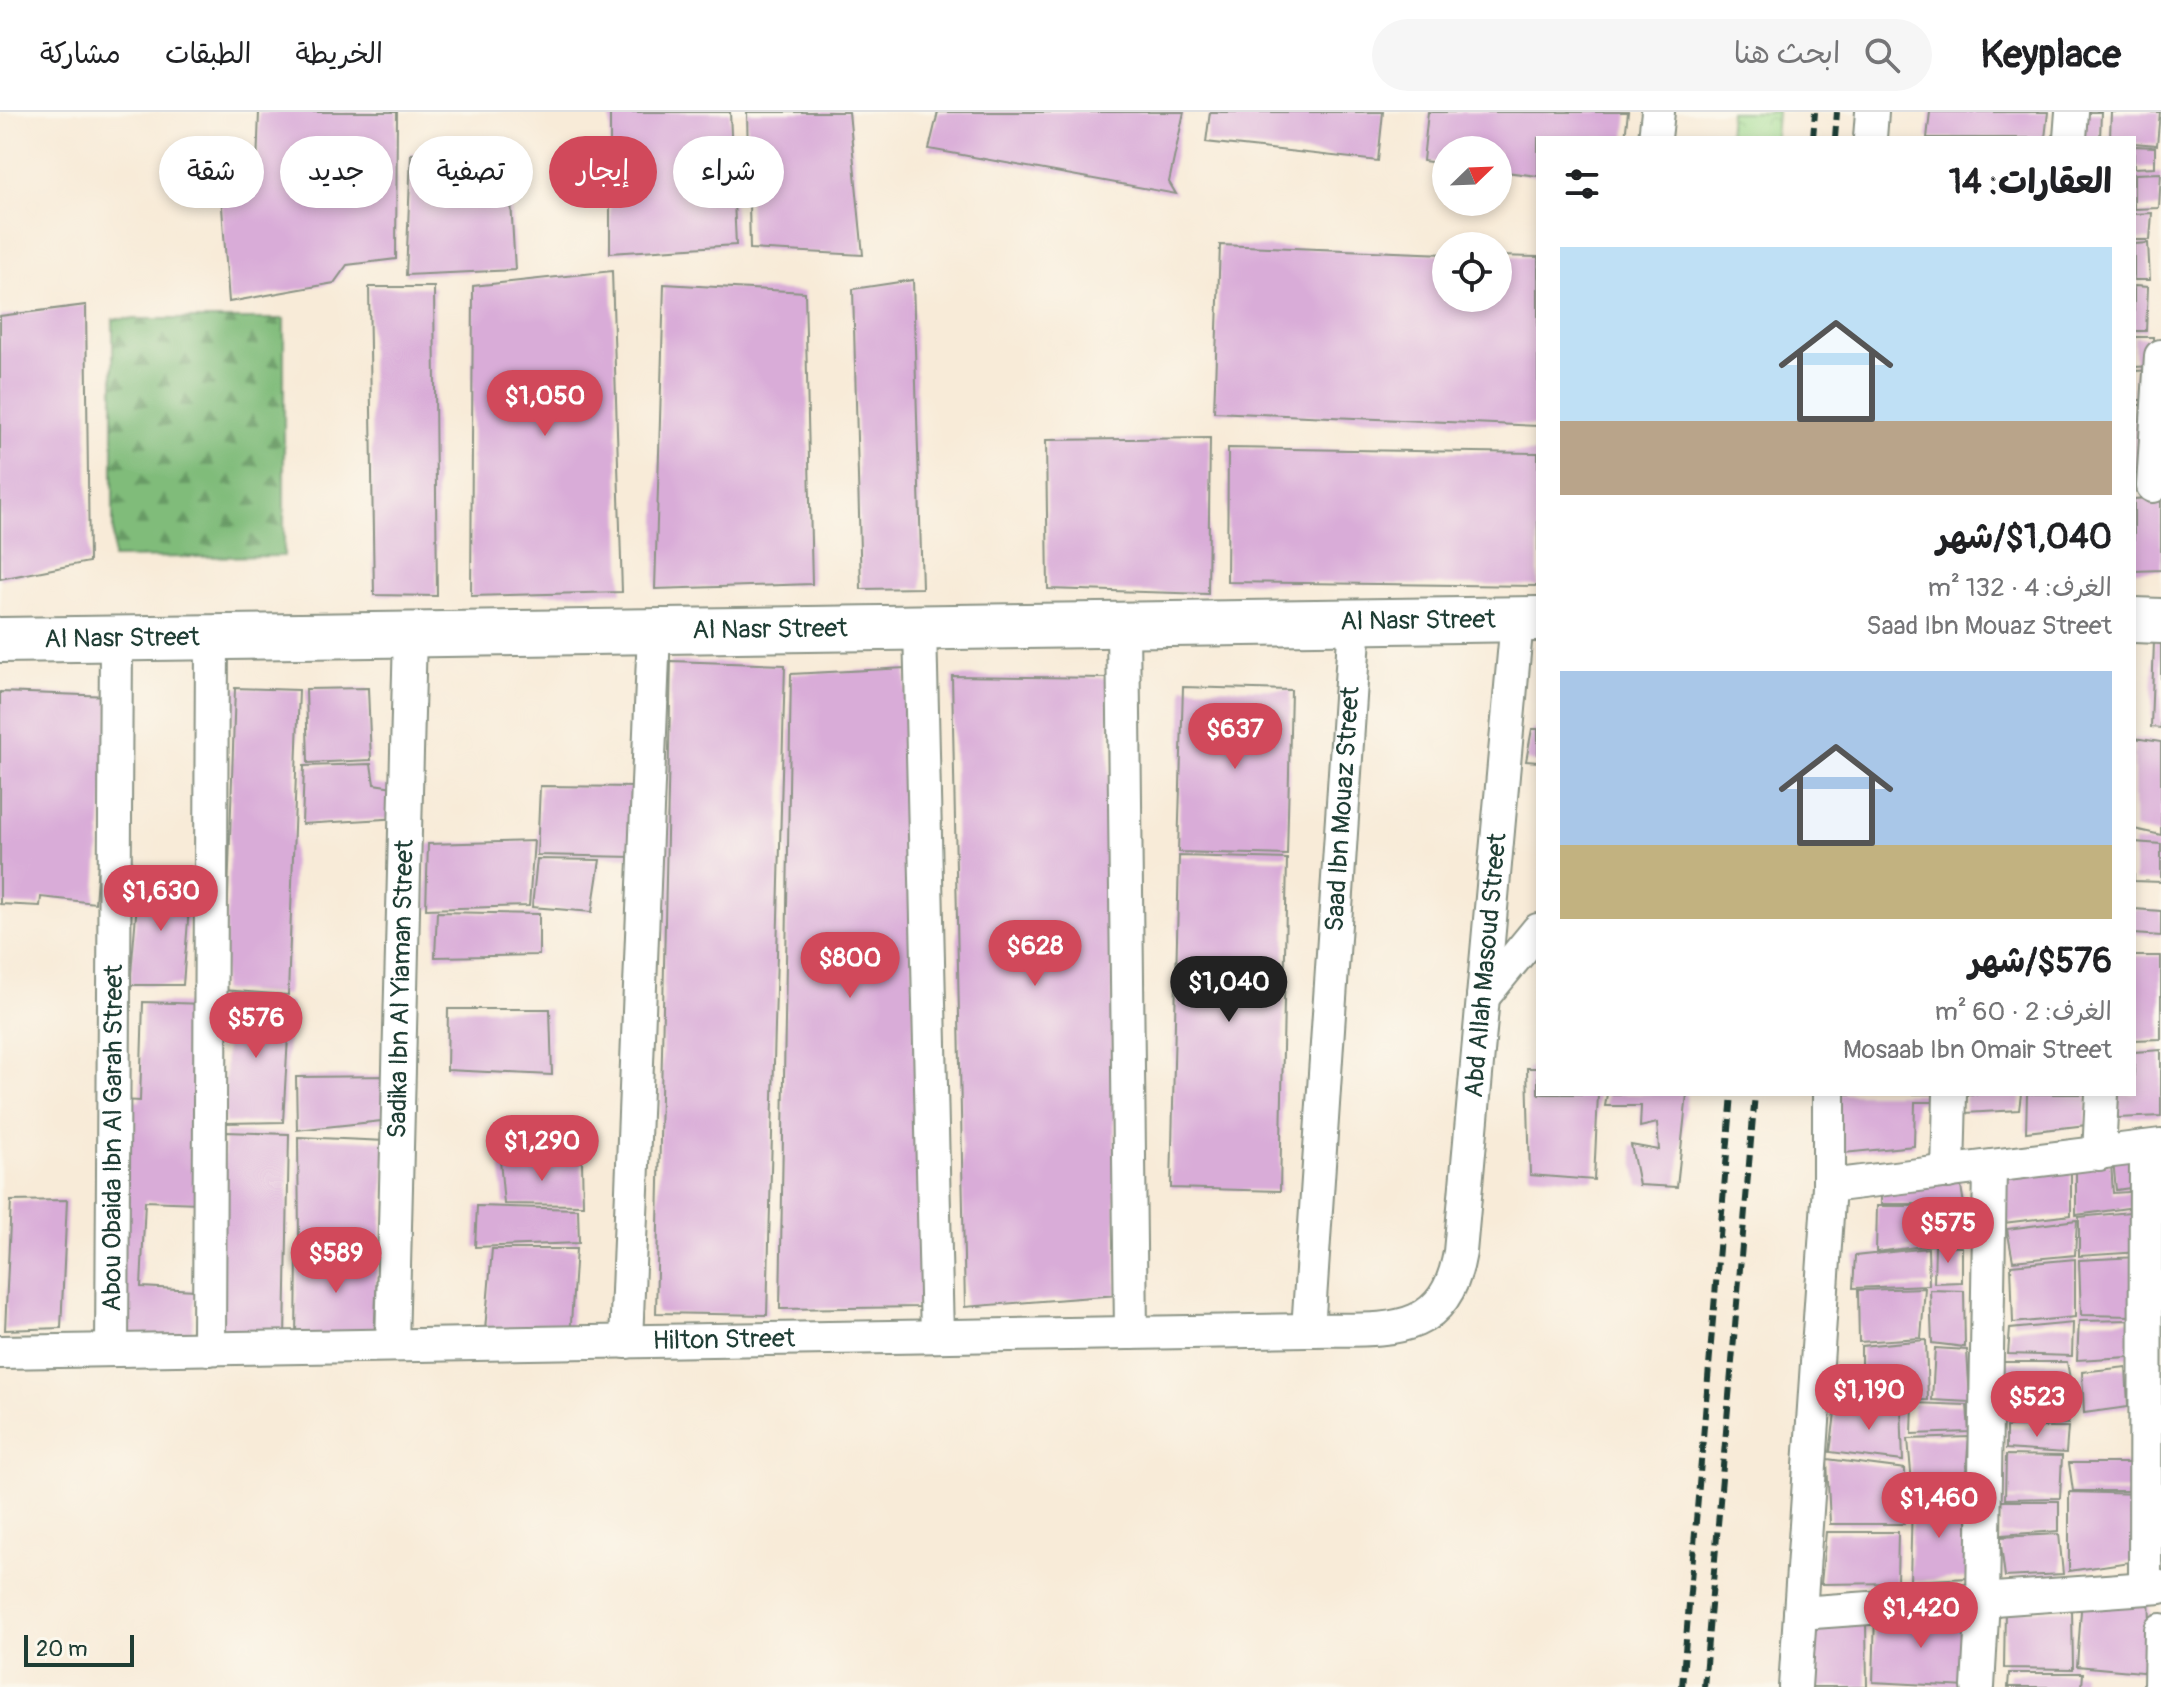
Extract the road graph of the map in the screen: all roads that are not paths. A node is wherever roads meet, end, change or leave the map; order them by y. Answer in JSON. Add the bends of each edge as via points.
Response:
{"nodes":[{"id":1,"x":1658,"y":112,"type":"edge"},
{"id":2,"x":1872,"y":112,"type":"edge"},
{"id":3,"x":2072,"y":112,"type":"edge"},
{"id":4,"x":1655,"y":136,"type":"edge"},
{"id":5,"x":1870,"y":136,"type":"edge"},
{"id":6,"x":2070,"y":136,"type":"edge"},
{"id":7,"x":2161,"y":356,"type":"edge"},
{"id":8,"x":2149,"y":486,"type":"edge"},
{"id":9,"x":1528,"y":620,"type":"edge"},
{"id":10,"x":2136,"y":620,"type":"edge"},
{"id":11,"x":2161,"y":621,"type":"edge"},
{"id":12,"x":1355,"y":622,"type":"junction"},
{"id":13,"x":1123,"y":625,"type":"junction"},
{"id":14,"x":920,"y":628,"type":"junction"},
{"id":15,"x":654,"y":631,"type":"junction"},
{"id":16,"x":410,"y":634,"type":"junction"},
{"id":17,"x":212,"y":637,"type":"junction"},
{"id":18,"x":116,"y":638,"type":"junction"},
{"id":19,"x":0,"y":640,"type":"edge"},
{"id":20,"x":1536,"y":932,"type":"edge"},
{"id":21,"x":1483,"y":997,"type":"junction"},
{"id":22,"x":1829,"y":1096,"type":"edge"},
{"id":23,"x":1950,"y":1096,"type":"edge"},
{"id":24,"x":2102,"y":1096,"type":"edge"},
{"id":25,"x":2154,"y":1146,"type":"edge"},
{"id":26,"x":2099,"y":1154,"type":"junction"},
{"id":27,"x":1990,"y":1167,"type":"junction"},
{"id":28,"x":1948,"y":1172,"type":"junction"},
{"id":29,"x":1829,"y":1186,"type":"junction"},
{"id":30,"x":1440,"y":1304,"type":"joint"},
{"id":31,"x":1308,"y":1330,"type":"junction"},
{"id":32,"x":1131,"y":1333,"type":"junction"},
{"id":33,"x":937,"y":1336,"type":"junction"},
{"id":34,"x":626,"y":1342,"type":"junction"},
{"id":35,"x":392,"y":1345,"type":"junction"},
{"id":36,"x":209,"y":1349,"type":"junction"},
{"id":37,"x":112,"y":1350,"type":"junction"},
{"id":38,"x":0,"y":1352,"type":"edge"},
{"id":39,"x":2153,"y":1588,"type":"edge"},
{"id":40,"x":1983,"y":1600,"type":"junction"},
{"id":41,"x":1800,"y":1613,"type":"junction"},
{"id":42,"x":2161,"y":1630,"type":"edge"},
{"id":43,"x":1795,"y":1687,"type":"edge"},
{"id":44,"x":1978,"y":1687,"type":"edge"},
{"id":45,"x":2160,"y":1687,"type":"edge"}],
"edges":[{"from":1,"to":4,"type":"street"},
{"from":2,"to":5,"type":"street"},
{"from":3,"to":6,"type":"street"},
{"from":7,"to":8,"type":"street"},
{"from":9,"to":12,"type":"street","name":"Al Nasr Street"},
{"from":9,"to":21,"type":"street","name":"Abd Allah Masoud Street"},
{"from":10,"to":11,"type":"street"},
{"from":12,"to":13,"type":"street","name":"Al Nasr Street"},
{"from":12,"to":31,"type":"street","name":"Saad Ibn Mouaz Street"},
{"from":13,"to":14,"type":"street","name":"Al Nasr Street"},
{"from":13,"to":32,"type":"street"},
{"from":14,"to":15,"type":"street","name":"Al Nasr Street"},
{"from":14,"to":33,"type":"street"},
{"from":15,"to":16,"type":"street","name":"Al Nasr Street"},
{"from":15,"to":34,"type":"street"},
{"from":16,"to":17,"type":"street","name":"Al Nasr Street"},
{"from":16,"to":35,"type":"street","name":"Sadika Ibn Al Yiaman Street"},
{"from":17,"to":18,"type":"street","name":"Al Nasr Street"},
{"from":17,"to":36,"type":"street"},
{"from":18,"to":19,"type":"street","name":"Al Nasr Street"},
{"from":18,"to":37,"type":"street","name":"Abou Obaida Ibn Al Garah Street"},
{"from":20,"to":21,"type":"street"},
{"from":21,"to":30,"type":"street","name":"Abd Allah Masoud Street","via":[[1460,1252],[1455,1280]]},
{"from":22,"to":29,"type":"street"},
{"from":23,"to":28,"type":"street"},
{"from":24,"to":26,"type":"street"},
{"from":25,"to":26,"type":"street"},
{"from":25,"to":39,"type":"street"},
{"from":26,"to":27,"type":"street"},
{"from":27,"to":28,"type":"street"},
{"from":27,"to":40,"type":"street"},
{"from":28,"to":29,"type":"street"},
{"from":29,"to":41,"type":"street"},
{"from":30,"to":31,"type":"street","name":"Hilton Street","via":[[1417,1321],[1390,1328]]},
{"from":31,"to":32,"type":"street","name":"Hilton Street"},
{"from":32,"to":33,"type":"street","name":"Hilton Street"},
{"from":33,"to":34,"type":"street","name":"Hilton Street"},
{"from":34,"to":35,"type":"street","name":"Hilton Street"},
{"from":35,"to":36,"type":"street","name":"Hilton Street"},
{"from":36,"to":37,"type":"street","name":"Hilton Street"},
{"from":37,"to":38,"type":"street","name":"Hilton Street"},
{"from":39,"to":40,"type":"street"},
{"from":40,"to":41,"type":"street"},
{"from":40,"to":44,"type":"street"},
{"from":41,"to":43,"type":"street"},
{"from":42,"to":45,"type":"street"}]}
